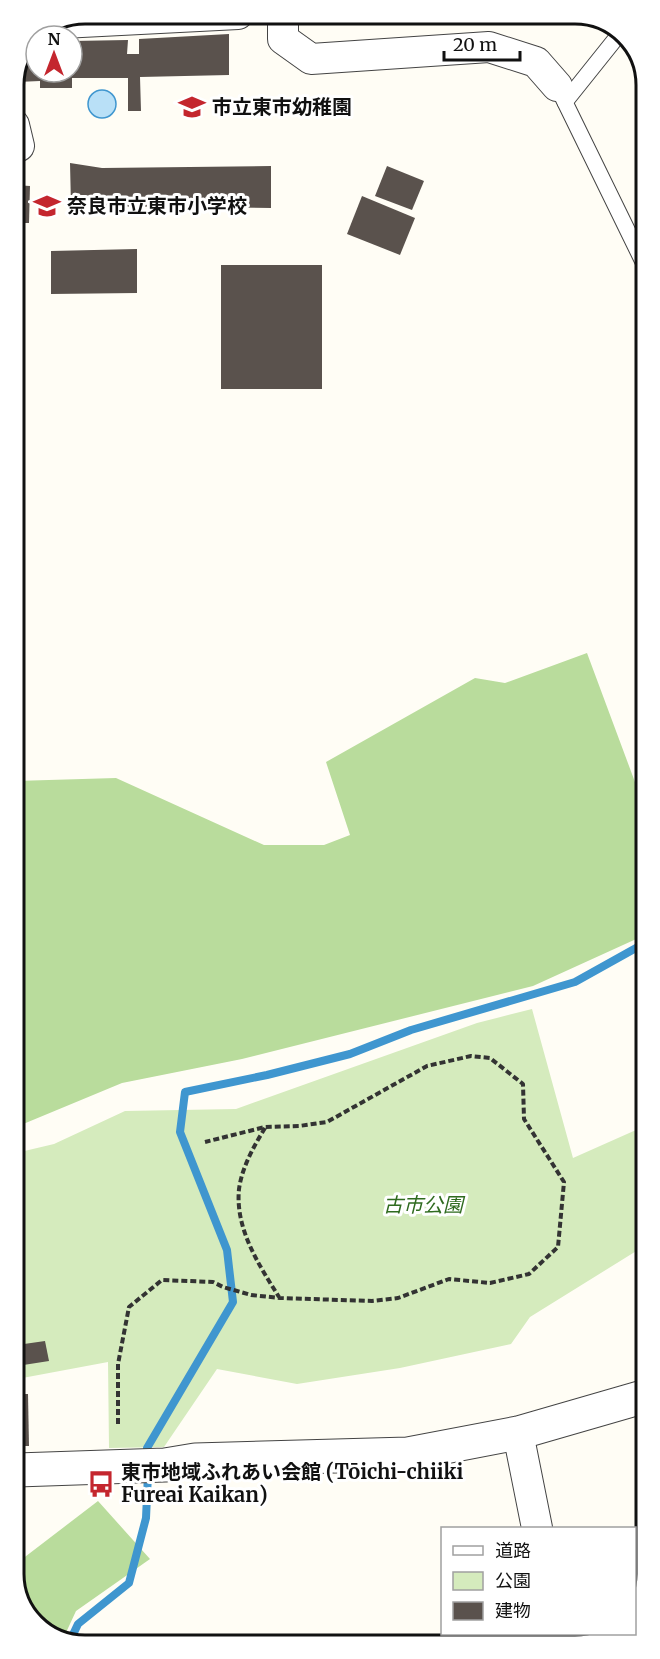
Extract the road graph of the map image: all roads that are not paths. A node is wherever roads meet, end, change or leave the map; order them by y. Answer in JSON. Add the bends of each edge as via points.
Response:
{"nodes":[{"id":1,"x":283,"y":24,"type":"edge"},
{"id":2,"x":614,"y":39,"type":"edge"},
{"id":3,"x":561,"y":94,"type":"junction"},
{"id":4,"x":636,"y":247,"type":"edge"},
{"id":5,"x":636,"y":1399,"type":"edge"},
{"id":6,"x":518,"y":1433,"type":"junction"},
{"id":7,"x":24,"y":1470,"type":"edge"},
{"id":8,"x":537,"y":1527,"type":"edge"}],
"edges":[{"from":1,"to":3,"type":"street","via":[[283,39],[311,59],[489,47],[536,62]]},
{"from":2,"to":3,"type":"lane"},
{"from":3,"to":4,"type":"lane"},
{"from":5,"to":6,"type":"street"},
{"from":6,"to":7,"type":"street","via":[[408,1454]]},
{"from":6,"to":8,"type":"street"}]}
